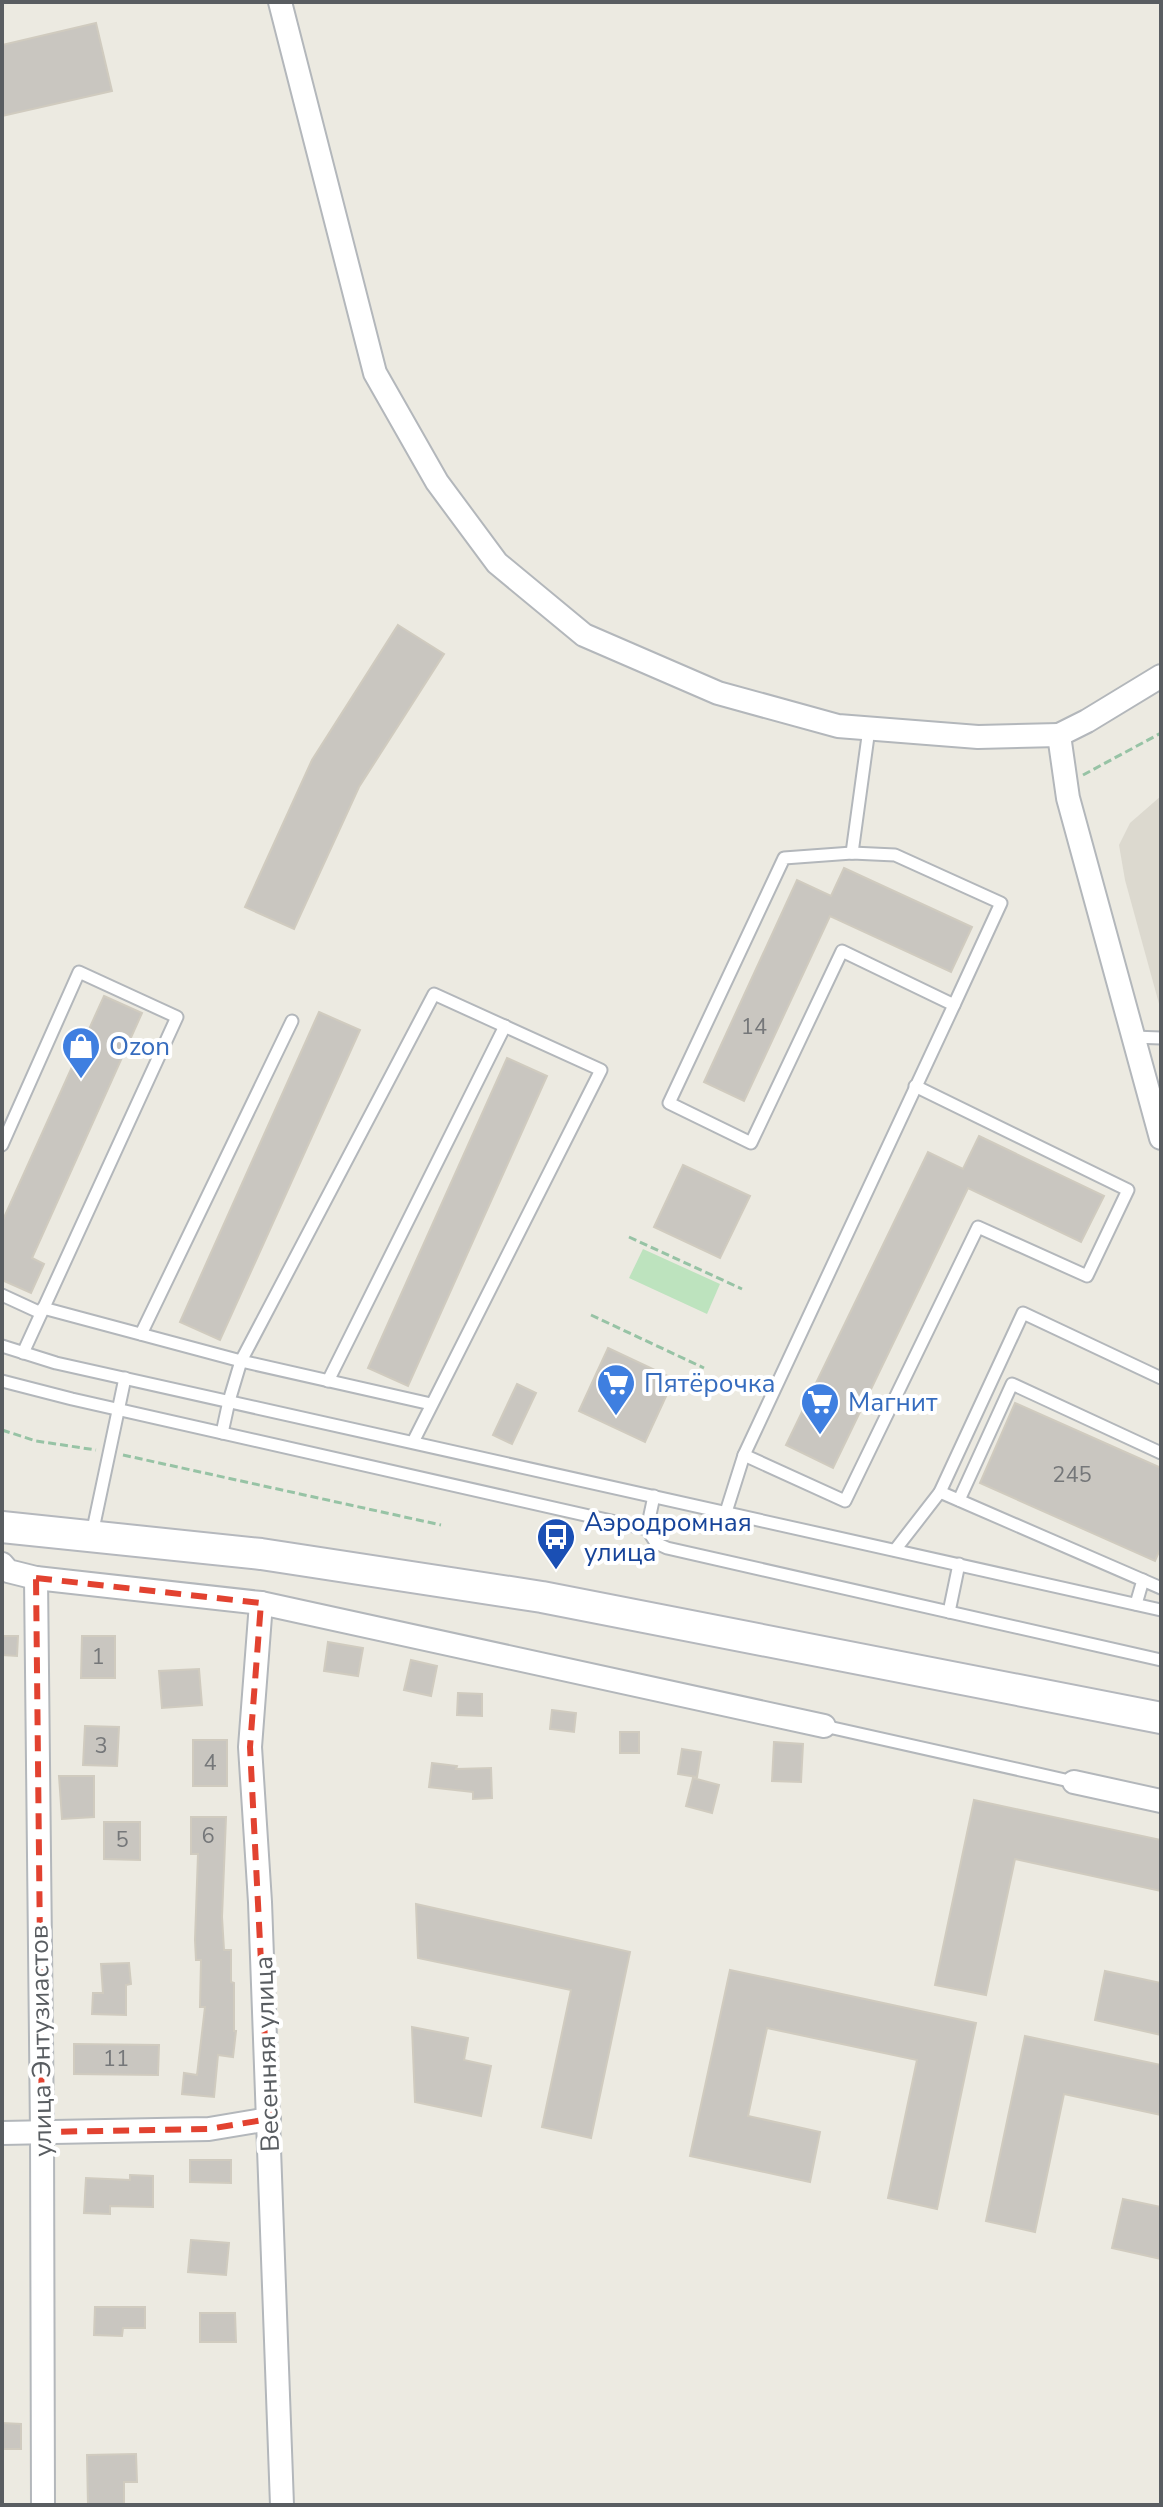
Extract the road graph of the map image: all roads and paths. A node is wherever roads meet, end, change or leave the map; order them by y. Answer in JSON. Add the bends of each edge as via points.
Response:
{"nodes":[{"id":1,"x":280,"y":2,"type":"edge"},
{"id":2,"x":1161,"y":676,"type":"edge"},
{"id":3,"x":869,"y":729,"type":"junction"},
{"id":4,"x":1161,"y":733,"type":"edge"},
{"id":5,"x":1059,"y":735,"type":"junction"},
{"id":6,"x":1066,"y":784,"type":"junction"},
{"id":7,"x":852,"y":853,"type":"junction"},
{"id":8,"x":954,"y":1005,"type":"junction"},
{"id":9,"x":292,"y":1021,"type":"dead end"},
{"id":10,"x":505,"y":1026,"type":"junction"},
{"id":11,"x":1133,"y":1037,"type":"junction"},
{"id":12,"x":1161,"y":1038,"type":"edge"},
{"id":13,"x":915,"y":1086,"type":"junction"},
{"id":14,"x":1161,"y":1138,"type":"edge"},
{"id":15,"x":2,"y":1145,"type":"edge"},
{"id":16,"x":629,"y":1237,"type":"dead end"},
{"id":17,"x":742,"y":1289,"type":"dead end"},
{"id":18,"x":2,"y":1295,"type":"edge"},
{"id":19,"x":42,"y":1310,"type":"junction"},
{"id":20,"x":591,"y":1315,"type":"dead end"},
{"id":21,"x":141,"y":1334,"type":"junction"},
{"id":22,"x":2,"y":1346,"type":"edge"},
{"id":23,"x":23,"y":1353,"type":"junction"},
{"id":24,"x":241,"y":1361,"type":"junction"},
{"id":25,"x":704,"y":1368,"type":"dead end"},
{"id":26,"x":125,"y":1378,"type":"junction"},
{"id":27,"x":1161,"y":1378,"type":"edge"},
{"id":28,"x":2,"y":1381,"type":"edge"},
{"id":29,"x":328,"y":1381,"type":"junction"},
{"id":30,"x":229,"y":1401,"type":"junction"},
{"id":31,"x":431,"y":1404,"type":"junction"},
{"id":32,"x":119,"y":1410,"type":"junction"},
{"id":33,"x":2,"y":1430,"type":"edge"},
{"id":34,"x":222,"y":1433,"type":"junction"},
{"id":35,"x":413,"y":1442,"type":"junction"},
{"id":36,"x":110,"y":1452,"type":"junction"},
{"id":37,"x":1161,"y":1453,"type":"edge"},
{"id":38,"x":744,"y":1455,"type":"junction"},
{"id":39,"x":940,"y":1492,"type":"junction"},
{"id":40,"x":654,"y":1496,"type":"junction"},
{"id":41,"x":959,"y":1500,"type":"junction"},
{"id":42,"x":726,"y":1512,"type":"junction"},
{"id":43,"x":441,"y":1525,"type":"dead end"},
{"id":44,"x":2,"y":1527,"type":"edge"},
{"id":45,"x":647,"y":1529,"type":"junction"},
{"id":46,"x":92,"y":1536,"type":"junction"},
{"id":47,"x":895,"y":1550,"type":"junction"},
{"id":48,"x":2,"y":1564,"type":"edge"},
{"id":49,"x":959,"y":1564,"type":"junction"},
{"id":50,"x":36,"y":1578,"type":"junction"},
{"id":51,"x":1143,"y":1580,"type":"junction"},
{"id":52,"x":1161,"y":1588,"type":"edge"},
{"id":53,"x":261,"y":1603,"type":"junction"},
{"id":54,"x":1136,"y":1604,"type":"junction"},
{"id":55,"x":1161,"y":1610,"type":"edge"},
{"id":56,"x":949,"y":1612,"type":"junction"},
{"id":57,"x":1161,"y":1660,"type":"edge"},
{"id":58,"x":1161,"y":1718,"type":"edge"},
{"id":59,"x":824,"y":1726,"type":"joint"},
{"id":60,"x":1074,"y":1782,"type":"joint"},
{"id":61,"x":1161,"y":1801,"type":"edge"},
{"id":62,"x":269,"y":2119,"type":"junction"},
{"id":63,"x":42,"y":2132,"type":"junction"},
{"id":64,"x":2,"y":2133,"type":"edge"},
{"id":65,"x":43,"y":2505,"type":"edge"},
{"id":66,"x":282,"y":2505,"type":"edge"}],
"edges":[{"from":1,"to":3,"type":"street","via":[[375,373],[437,482],[497,563],[584,635],[718,693],[838,726]]},
{"from":2,"to":5,"type":"street"},
{"from":3,"to":5,"type":"street","via":[[978,737]]},
{"from":3,"to":7,"type":"lane"},
{"from":4,"to":6,"type":"path"},
{"from":5,"to":6,"type":"street"},
{"from":6,"to":11,"type":"street"},
{"from":7,"to":8,"type":"lane","via":[[895,855],[1001,903]]},
{"from":7,"to":8,"type":"lane","via":[[784,858],[669,1103],[751,1143],[842,951]]},
{"from":8,"to":13,"type":"lane"},
{"from":9,"to":21,"type":"lane"},
{"from":10,"to":24,"type":"lane","via":[[434,994]]},
{"from":10,"to":29,"type":"lane"},
{"from":10,"to":31,"type":"lane","via":[[601,1070]]},
{"from":11,"to":12,"type":"lane"},
{"from":11,"to":14,"type":"street"},
{"from":13,"to":38,"type":"lane"},
{"from":13,"to":38,"type":"lane","via":[[1128,1190],[1087,1276],[978,1227],[845,1501]]},
{"from":15,"to":19,"type":"lane","via":[[79,972],[177,1017]]},
{"from":16,"to":17,"type":"path"},
{"from":18,"to":19,"type":"lane"},
{"from":19,"to":21,"type":"lane"},
{"from":19,"to":23,"type":"lane"},
{"from":20,"to":25,"type":"path"},
{"from":21,"to":24,"type":"lane"},
{"from":22,"to":23,"type":"lane"},
{"from":23,"to":26,"type":"lane"},
{"from":24,"to":29,"type":"lane"},
{"from":24,"to":30,"type":"lane"},
{"from":26,"to":30,"type":"lane"},
{"from":26,"to":32,"type":"lane"},
{"from":27,"to":39,"type":"lane","via":[[1023,1313]]},
{"from":28,"to":32,"type":"lane"},
{"from":29,"to":31,"type":"lane"},
{"from":30,"to":34,"type":"lane"},
{"from":30,"to":35,"type":"lane"},
{"from":31,"to":35,"type":"lane"},
{"from":32,"to":34,"type":"lane"},
{"from":32,"to":36,"type":"lane"},
{"from":33,"to":36,"type":"path"},
{"from":34,"to":45,"type":"lane"},
{"from":35,"to":40,"type":"lane"},
{"from":36,"to":43,"type":"path"},
{"from":36,"to":46,"type":"lane"},
{"from":37,"to":41,"type":"lane","via":[[1012,1384]]},
{"from":38,"to":42,"type":"lane"},
{"from":39,"to":41,"type":"lane"},
{"from":39,"to":47,"type":"lane"},
{"from":40,"to":42,"type":"lane"},
{"from":40,"to":45,"type":"lane"},
{"from":41,"to":51,"type":"lane"},
{"from":42,"to":47,"type":"lane"},
{"from":44,"to":46,"type":"street"},
{"from":45,"to":56,"type":"lane","via":[[667,1548]]},
{"from":46,"to":58,"type":"street","via":[[275,1556],[542,1597]]},
{"from":47,"to":49,"type":"lane"},
{"from":48,"to":50,"type":"street","via":[[8,1571]]},
{"from":49,"to":54,"type":"lane"},
{"from":49,"to":56,"type":"lane"},
{"from":50,"to":53,"type":"street"},
{"from":50,"to":63,"type":"street","name":"улица Энтузиастов"},
{"from":51,"to":52,"type":"lane"},
{"from":51,"to":54,"type":"lane"},
{"from":53,"to":59,"type":"street"},
{"from":53,"to":62,"type":"street","name":"Весенняя улица","via":[[250,1747]]},
{"from":54,"to":55,"type":"lane"},
{"from":56,"to":57,"type":"lane"},
{"from":59,"to":60,"type":"lane"},
{"from":60,"to":61,"type":"street"},
{"from":62,"to":63,"type":"street","via":[[209,2129]]},
{"from":62,"to":66,"type":"street","name":"Весенняя улица"},
{"from":63,"to":64,"type":"street"},
{"from":63,"to":65,"type":"street","name":"улица Энтузиастов"}]}
